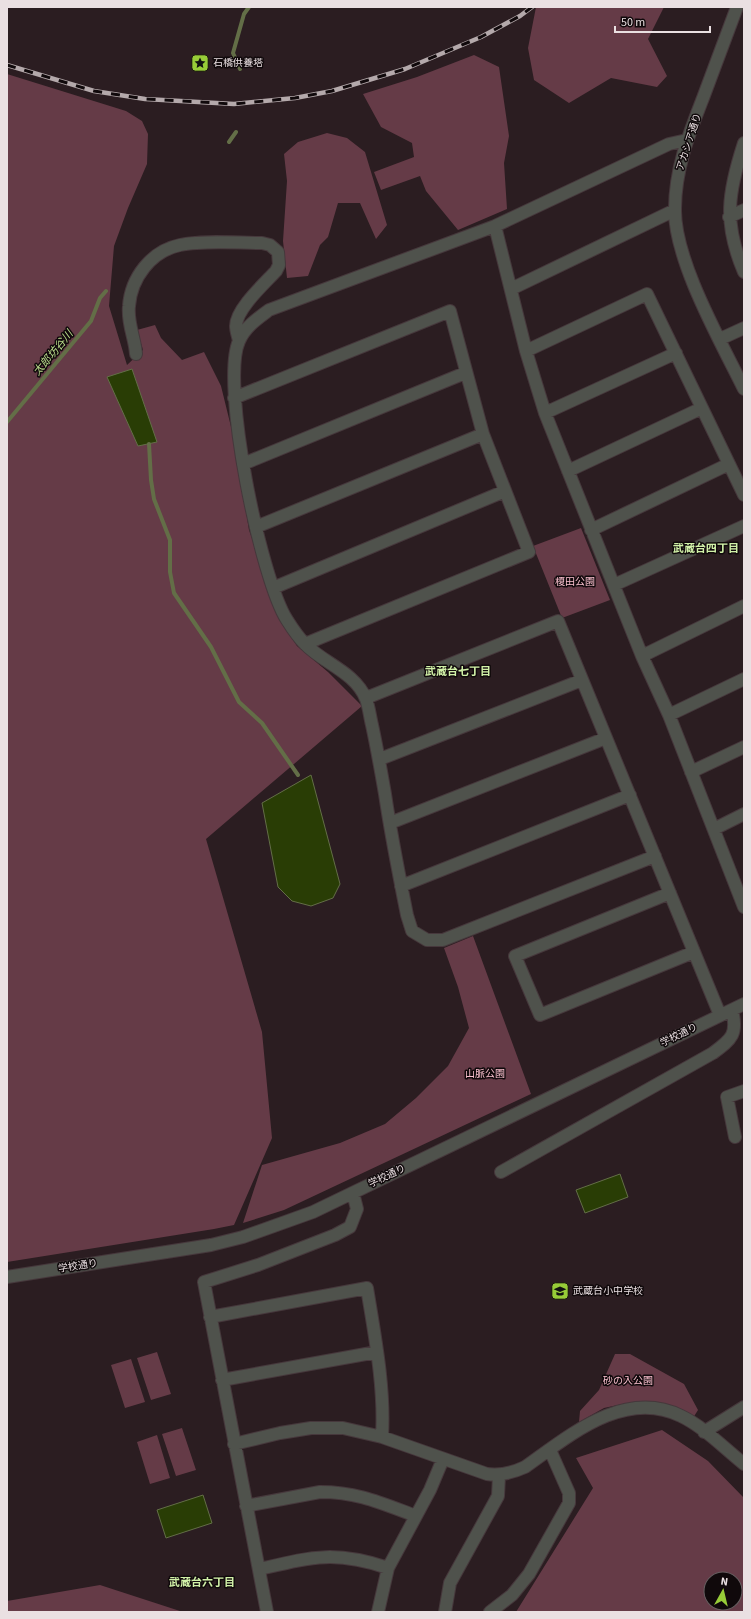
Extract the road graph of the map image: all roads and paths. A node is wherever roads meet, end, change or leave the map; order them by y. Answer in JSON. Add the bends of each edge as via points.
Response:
{"nodes":[{"id":1,"x":737,"y":7,"type":"edge"},
{"id":2,"x":687,"y":140,"type":"junction"},
{"id":3,"x":744,"y":143,"type":"edge"},
{"id":4,"x":675,"y":210,"type":"junction"},
{"id":5,"x":744,"y":210,"type":"edge"},
{"id":6,"x":729,"y":217,"type":"junction"},
{"id":7,"x":495,"y":226,"type":"junction"},
{"id":8,"x":744,"y":272,"type":"edge"},
{"id":9,"x":511,"y":289,"type":"junction"},
{"id":10,"x":744,"y":328,"type":"edge"},
{"id":11,"x":720,"y":339,"type":"junction"},
{"id":12,"x":239,"y":341,"type":"junction"},
{"id":13,"x":526,"y":351,"type":"junction"},
{"id":14,"x":676,"y":353,"type":"junction"},
{"id":15,"x":136,"y":354,"type":"dead end"},
{"id":16,"x":465,"y":373,"type":"junction"},
{"id":17,"x":744,"y":389,"type":"edge"},
{"id":18,"x":234,"y":398,"type":"junction"},
{"id":19,"x":702,"y":408,"type":"junction"},
{"id":20,"x":545,"y":413,"type":"junction"},
{"id":21,"x":483,"y":434,"type":"junction"},
{"id":22,"x":243,"y":464,"type":"junction"},
{"id":23,"x":729,"y":464,"type":"junction"},
{"id":24,"x":568,"y":471,"type":"junction"},
{"id":25,"x":505,"y":491,"type":"junction"},
{"id":26,"x":744,"y":495,"type":"edge"},
{"id":27,"x":744,"y":526,"type":"edge"},
{"id":28,"x":256,"y":527,"type":"junction"},
{"id":29,"x":591,"y":530,"type":"junction"},
{"id":30,"x":614,"y":585,"type":"junction"},
{"id":31,"x":273,"y":588,"type":"junction"},
{"id":32,"x":744,"y":606,"type":"edge"},
{"id":33,"x":305,"y":644,"type":"junction"},
{"id":34,"x":642,"y":656,"type":"junction"},
{"id":35,"x":744,"y":679,"type":"edge"},
{"id":36,"x":582,"y":680,"type":"junction"},
{"id":37,"x":366,"y":698,"type":"junction"},
{"id":38,"x":669,"y":715,"type":"junction"},
{"id":39,"x":606,"y":738,"type":"junction"},
{"id":40,"x":744,"y":747,"type":"edge"},
{"id":41,"x":380,"y":759,"type":"junction"},
{"id":42,"x":690,"y":772,"type":"junction"},
{"id":43,"x":630,"y":796,"type":"junction"},
{"id":44,"x":744,"y":814,"type":"edge"},
{"id":45,"x":390,"y":823,"type":"junction"},
{"id":46,"x":714,"y":829,"type":"junction"},
{"id":47,"x":655,"y":856,"type":"junction"},
{"id":48,"x":402,"y":886,"type":"junction"},
{"id":49,"x":740,"y":887,"type":"edge"},
{"id":50,"x":670,"y":893,"type":"junction"},
{"id":51,"x":744,"y":907,"type":"edge"},
{"id":52,"x":694,"y":952,"type":"junction"},
{"id":53,"x":744,"y":1004,"type":"edge"},
{"id":54,"x":732,"y":1010,"type":"junction"},
{"id":55,"x":720,"y":1015,"type":"junction"},
{"id":56,"x":744,"y":1091,"type":"edge"},
{"id":57,"x":735,"y":1137,"type":"dead end"},
{"id":58,"x":501,"y":1172,"type":"dead end"},
{"id":59,"x":353,"y":1193,"type":"junction"},
{"id":60,"x":7,"y":1277,"type":"edge"},
{"id":61,"x":210,"y":1317,"type":"junction"},
{"id":62,"x":377,"y":1352,"type":"junction"},
{"id":63,"x":222,"y":1380,"type":"junction"},
{"id":64,"x":744,"y":1407,"type":"edge"},
{"id":65,"x":704,"y":1432,"type":"junction"},
{"id":66,"x":382,"y":1437,"type":"junction"},
{"id":67,"x":234,"y":1444,"type":"junction"},
{"id":68,"x":550,"y":1450,"type":"junction"},
{"id":69,"x":443,"y":1459,"type":"junction"},
{"id":70,"x":744,"y":1464,"type":"edge"},
{"id":71,"x":499,"y":1476,"type":"junction"},
{"id":72,"x":246,"y":1506,"type":"junction"},
{"id":73,"x":416,"y":1516,"type":"junction"},
{"id":74,"x":388,"y":1568,"type":"junction"},
{"id":75,"x":260,"y":1569,"type":"junction"},
{"id":76,"x":267,"y":1612,"type":"edge"},
{"id":77,"x":378,"y":1612,"type":"edge"},
{"id":78,"x":445,"y":1612,"type":"edge"},
{"id":79,"x":490,"y":1612,"type":"edge"}],
"edges":[{"from":1,"to":2,"type":"street","name":"アカシア通り"},
{"from":2,"to":4,"type":"street","name":"アカシア通り","via":[[678,169]]},
{"from":2,"to":7,"type":"street","via":[[669,144]]},
{"from":3,"to":6,"type":"street","via":[[732,180]]},
{"from":4,"to":9,"type":"street"},
{"from":4,"to":11,"type":"street","name":"アカシア通り","via":[[678,235],[689,273]]},
{"from":5,"to":6,"type":"street"},
{"from":6,"to":8,"type":"street","via":[[735,252]]},
{"from":7,"to":9,"type":"street"},
{"from":7,"to":12,"type":"street","via":[[269,310],[252,322]]},
{"from":9,"to":13,"type":"street"},
{"from":10,"to":11,"type":"street"},
{"from":11,"to":17,"type":"street","name":"アカシア通り"},
{"from":12,"to":15,"type":"street","via":[[237,317],[276,270],[279,265],[278,252],[270,245],[262,243],[188,244],[167,249],[155,256],[135,281],[128,307]]},
{"from":12,"to":18,"type":"street","via":[[233,367]]},
{"from":13,"to":14,"type":"street","via":[[647,294]]},
{"from":13,"to":20,"type":"street"},
{"from":14,"to":19,"type":"street"},
{"from":14,"to":20,"type":"street"},
{"from":16,"to":18,"type":"street","via":[[450,311]]},
{"from":16,"to":21,"type":"street"},
{"from":16,"to":22,"type":"street"},
{"from":18,"to":22,"type":"street"},
{"from":19,"to":23,"type":"street"},
{"from":19,"to":24,"type":"street"},
{"from":20,"to":24,"type":"street"},
{"from":21,"to":25,"type":"street"},
{"from":21,"to":28,"type":"street"},
{"from":22,"to":28,"type":"street"},
{"from":23,"to":26,"type":"street"},
{"from":23,"to":29,"type":"street"},
{"from":24,"to":29,"type":"street"},
{"from":25,"to":31,"type":"street"},
{"from":25,"to":33,"type":"street","via":[[529,552]]},
{"from":27,"to":30,"type":"street"},
{"from":28,"to":31,"type":"street"},
{"from":29,"to":30,"type":"street"},
{"from":30,"to":34,"type":"street"},
{"from":31,"to":33,"type":"street","via":[[286,619]]},
{"from":32,"to":34,"type":"street"},
{"from":33,"to":37,"type":"street","via":[[345,674]]},
{"from":34,"to":38,"type":"street"},
{"from":35,"to":38,"type":"street"},
{"from":36,"to":37,"type":"street","via":[[558,621]]},
{"from":36,"to":39,"type":"street"},
{"from":36,"to":41,"type":"street"},
{"from":37,"to":41,"type":"street"},
{"from":38,"to":42,"type":"street"},
{"from":39,"to":43,"type":"street"},
{"from":39,"to":45,"type":"street"},
{"from":40,"to":42,"type":"street"},
{"from":41,"to":45,"type":"street"},
{"from":42,"to":46,"type":"street"},
{"from":43,"to":47,"type":"street"},
{"from":43,"to":48,"type":"street"},
{"from":44,"to":46,"type":"street"},
{"from":45,"to":48,"type":"street"},
{"from":46,"to":49,"type":"street"},
{"from":47,"to":48,"type":"street","via":[[443,940],[426,940],[412,931]]},
{"from":47,"to":50,"type":"street"},
{"from":49,"to":51,"type":"street"},
{"from":50,"to":52,"type":"street"},
{"from":50,"to":52,"type":"street","via":[[515,956],[521,971],[540,1015]]},
{"from":52,"to":55,"type":"street"},
{"from":53,"to":54,"type":"street","name":"学校通り"},
{"from":54,"to":55,"type":"street","name":"学校通り"},
{"from":54,"to":58,"type":"street","via":[[735,1031],[726,1043],[713,1053]]},
{"from":55,"to":59,"type":"street","name":"学校通り"},
{"from":56,"to":57,"type":"street","via":[[727,1097]]},
{"from":59,"to":60,"type":"street","name":"学校通り","via":[[313,1212],[237,1239]]},
{"from":59,"to":61,"type":"street","via":[[357,1210],[350,1227],[258,1265],[204,1282]]},
{"from":61,"to":62,"type":"street","via":[[367,1288]]},
{"from":61,"to":63,"type":"street"},
{"from":62,"to":63,"type":"street"},
{"from":62,"to":66,"type":"street"},
{"from":63,"to":67,"type":"street"},
{"from":64,"to":65,"type":"street"},
{"from":65,"to":68,"type":"street","via":[[681,1416],[659,1409],[640,1407],[595,1420]]},
{"from":65,"to":70,"type":"street"},
{"from":66,"to":67,"type":"street","via":[[343,1428],[311,1428]]},
{"from":66,"to":69,"type":"street"},
{"from":67,"to":72,"type":"street"},
{"from":68,"to":71,"type":"street","via":[[525,1467]]},
{"from":68,"to":79,"type":"street","via":[[569,1493],[569,1503],[529,1574],[512,1595]]},
{"from":69,"to":71,"type":"street"},
{"from":69,"to":73,"type":"street"},
{"from":71,"to":78,"type":"street","via":[[498,1496],[450,1583]]},
{"from":72,"to":73,"type":"street","via":[[331,1492],[359,1495]]},
{"from":72,"to":75,"type":"street"},
{"from":73,"to":74,"type":"street"},
{"from":74,"to":75,"type":"street","via":[[340,1556],[300,1560]]},
{"from":74,"to":77,"type":"street"},
{"from":75,"to":76,"type":"street"}]}
